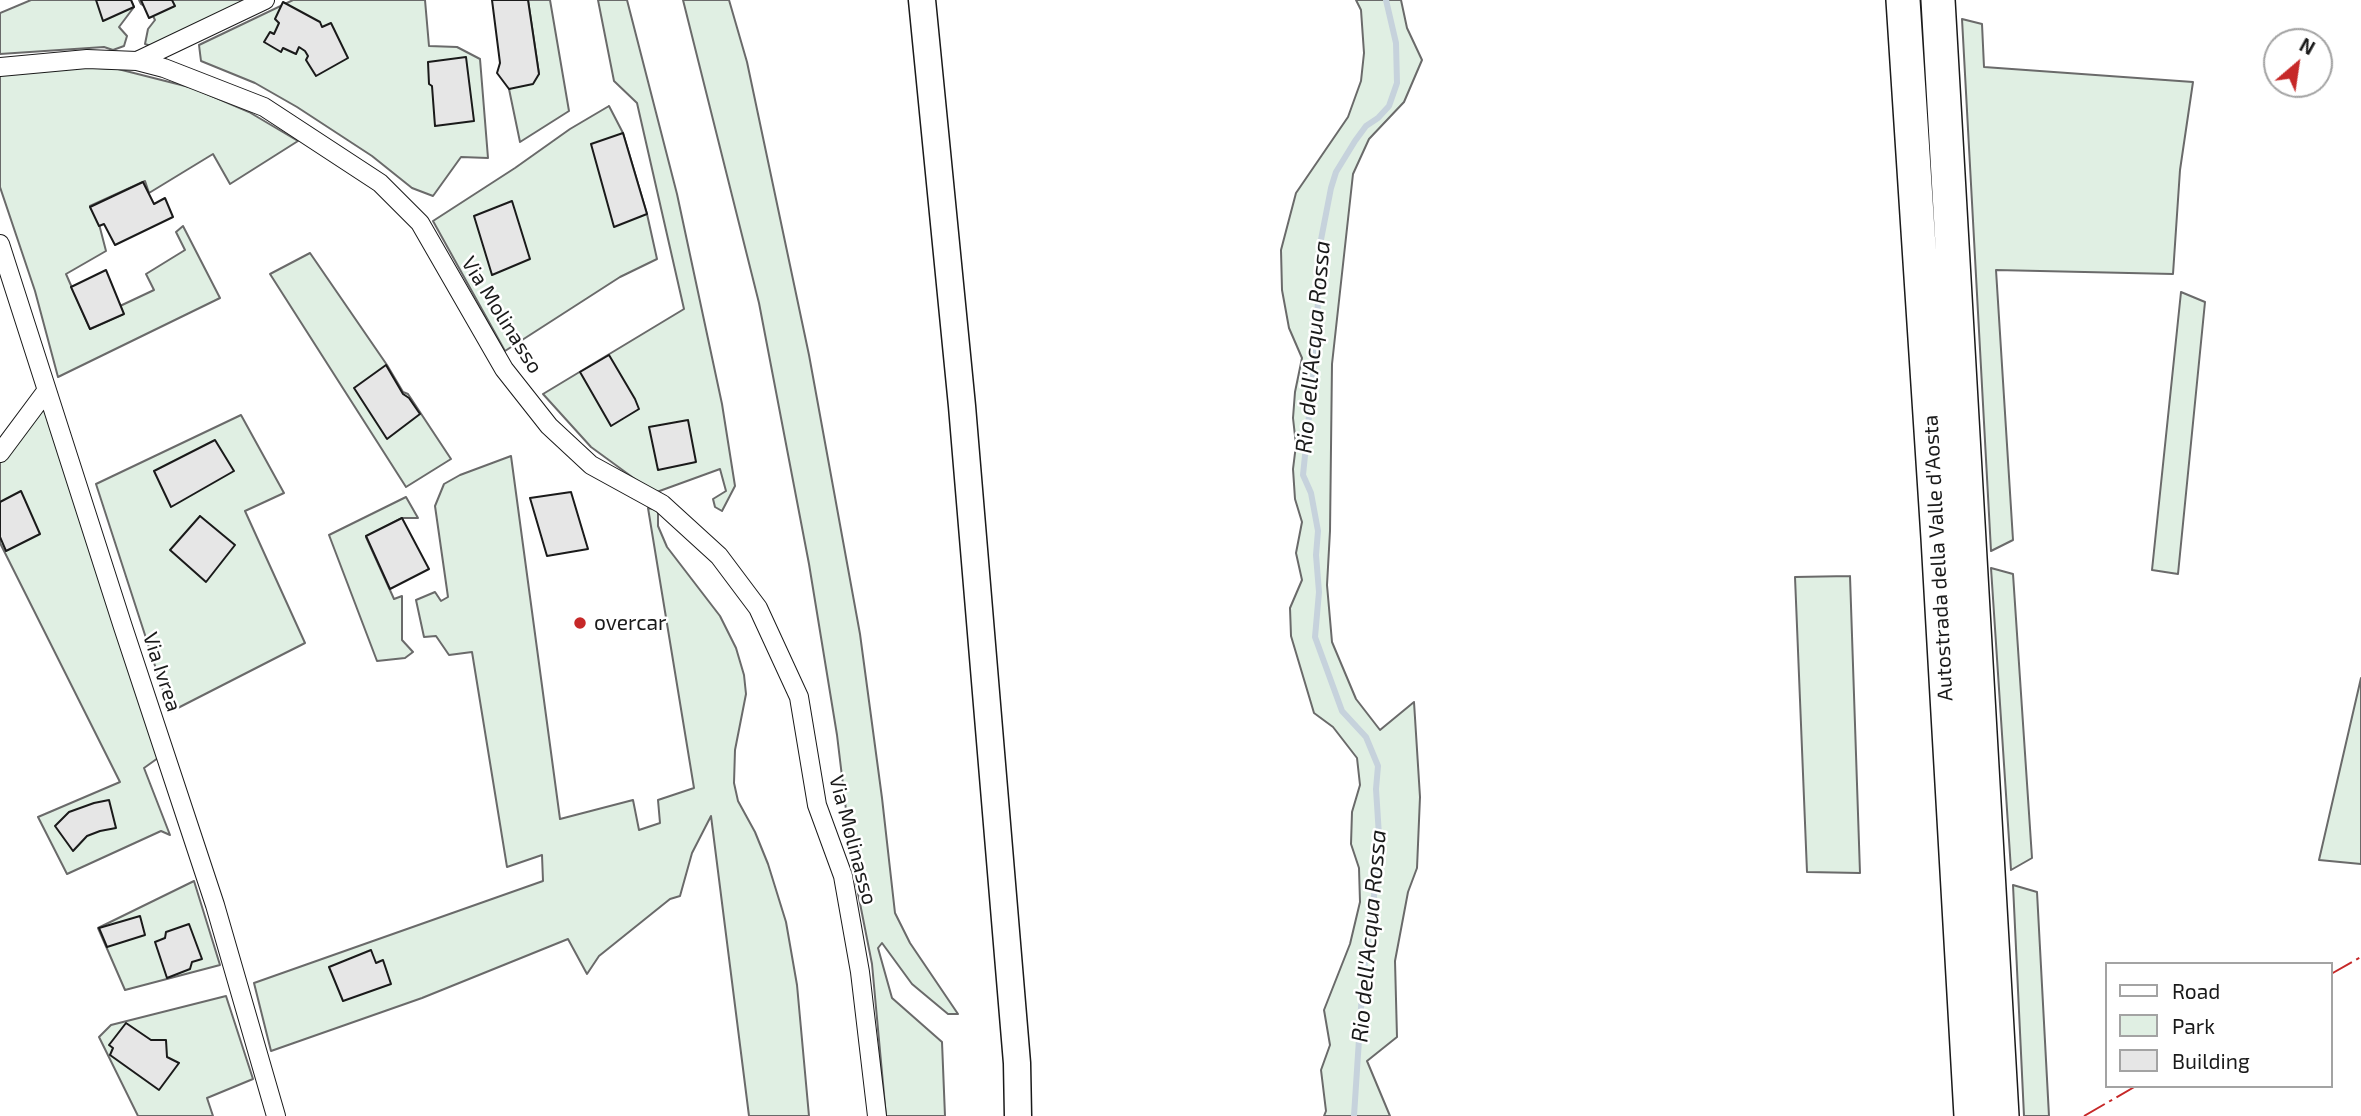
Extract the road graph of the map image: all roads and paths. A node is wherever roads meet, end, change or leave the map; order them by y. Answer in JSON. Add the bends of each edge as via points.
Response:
{"nodes":[{"id":1,"x":265,"y":0,"type":"edge"},
{"id":2,"x":922,"y":0,"type":"edge"},
{"id":3,"x":1904,"y":13,"type":"edge"},
{"id":4,"x":1938,"y":13,"type":"edge"},
{"id":5,"x":136,"y":61,"type":"junction"},
{"id":6,"x":0,"y":67,"type":"edge"},
{"id":7,"x":0,"y":244,"type":"edge"},
{"id":8,"x":47,"y":390,"type":"junction"},
{"id":9,"x":0,"y":453,"type":"edge"},
{"id":10,"x":1956,"y":572,"type":"junction"},
{"id":11,"x":1974,"y":898,"type":"junction"},
{"id":12,"x":276,"y":1116,"type":"edge"},
{"id":13,"x":877,"y":1116,"type":"edge"},
{"id":14,"x":1018,"y":1116,"type":"edge"},
{"id":15,"x":1971,"y":1116,"type":"edge"},
{"id":16,"x":2002,"y":1116,"type":"edge"}],
"edges":[{"from":1,"to":5,"type":"street"},
{"from":2,"to":14,"type":"main road","via":[[963,419]]},
{"from":3,"to":10,"type":"highway","name":"Autostrada della Valle d'Aosta","via":[[1938,538]]},
{"from":4,"to":10,"type":"highway","name":"Autostrada della Valle d'Aosta","via":[[1970,538]]},
{"from":5,"to":6,"type":"street","name":"Via Molinasso","via":[[86,59]]},
{"from":5,"to":13,"type":"street","name":"Via Molinasso","via":[[264,107],[380,183],[420,223],[504,369],[550,426],[591,465],[662,504],[719,556],[758,608],[799,697],[817,806],[843,876]]},
{"from":7,"to":8,"type":"street","name":"Via Ivrea"},
{"from":8,"to":9,"type":"street"},
{"from":8,"to":12,"type":"street","name":"Via Ivrea","via":[[215,905]]},
{"from":10,"to":11,"type":"highway","name":"Autostrada della Valle d'Aosta","via":[[1955,856]]},
{"from":10,"to":11,"type":"highway","name":"Autostrada della Valle d'Aosta","via":[[1989,861]]},
{"from":11,"to":15,"type":"highway","name":"Autostrada della Valle d'Aosta"},
{"from":11,"to":16,"type":"highway","name":"Autostrada della Valle d'Aosta"}]}
